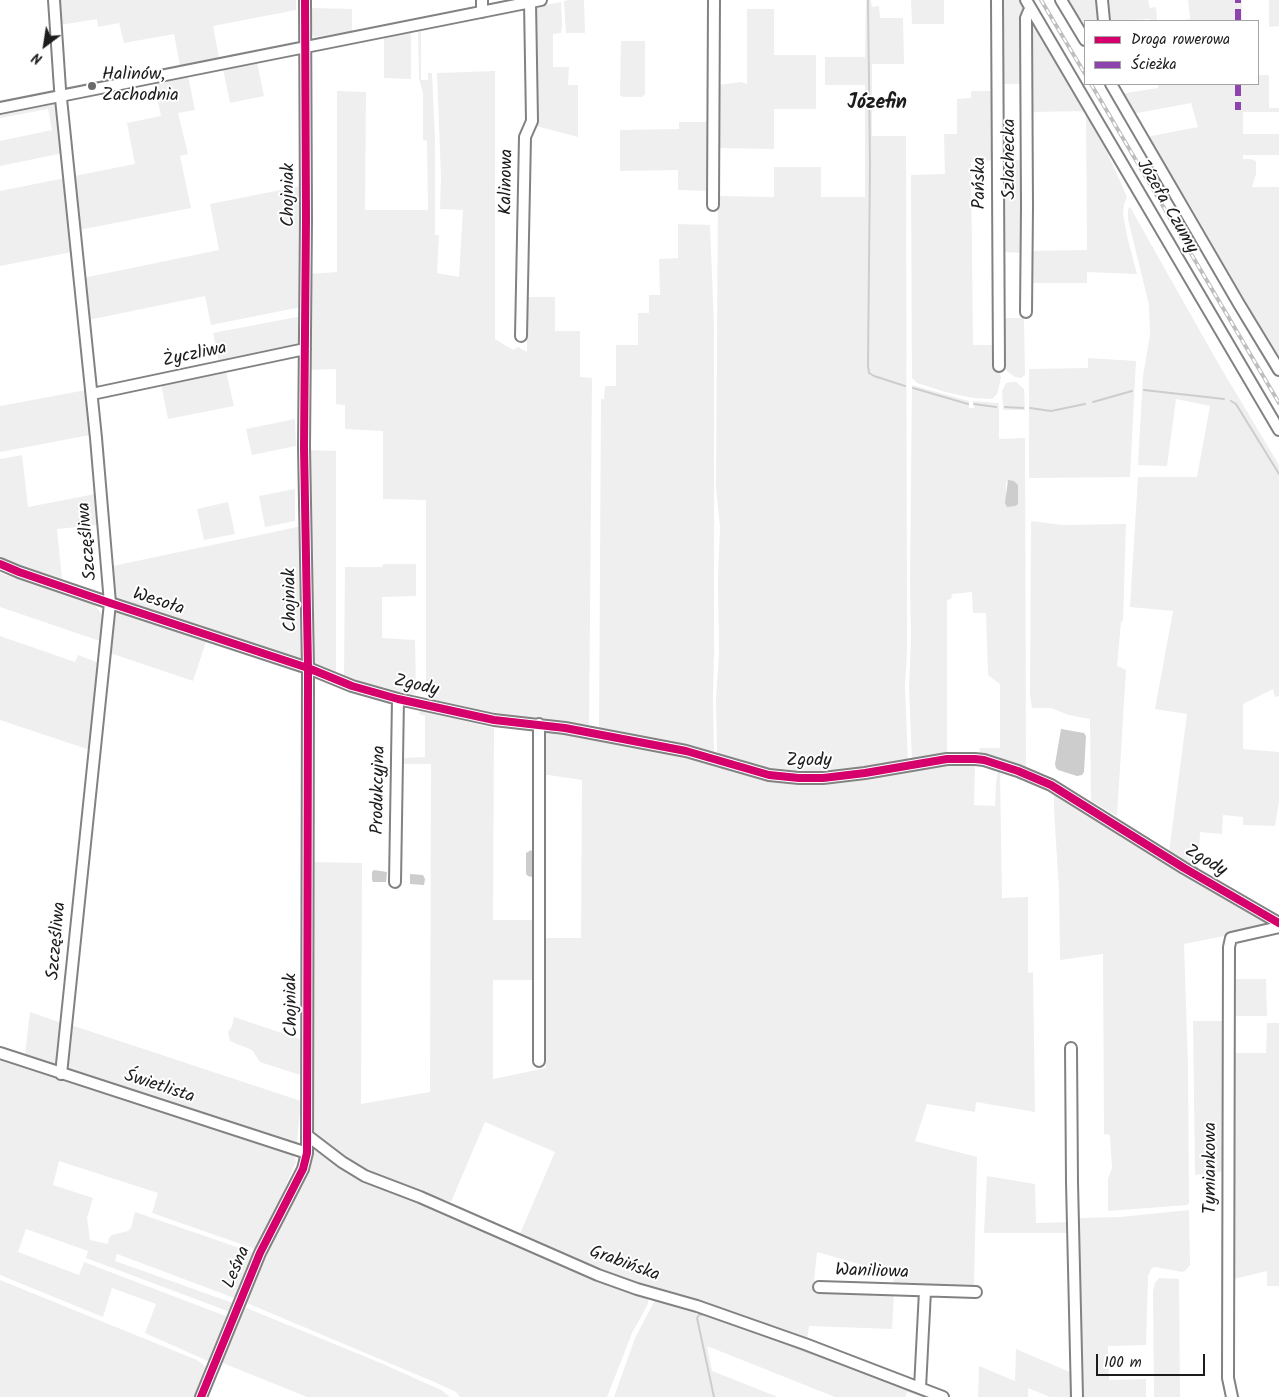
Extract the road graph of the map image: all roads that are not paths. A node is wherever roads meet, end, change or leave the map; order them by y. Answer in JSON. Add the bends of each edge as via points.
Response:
{"nodes":[{"id":1,"x":54,"y":0,"type":"edge"},
{"id":2,"x":305,"y":0,"type":"edge"},
{"id":3,"x":482,"y":0,"type":"edge"},
{"id":4,"x":714,"y":0,"type":"edge"},
{"id":5,"x":997,"y":0,"type":"edge"},
{"id":6,"x":1061,"y":0,"type":"edge"},
{"id":7,"x":1102,"y":0,"type":"edge"},
{"id":8,"x":536,"y":1,"type":"edge"},
{"id":9,"x":1029,"y":4,"type":"edge"},
{"id":10,"x":482,"y":12,"type":"junction"},
{"id":11,"x":1104,"y":20,"type":"edge"},
{"id":12,"x":1084,"y":38,"type":"edge"},
{"id":13,"x":305,"y":46,"type":"junction"},
{"id":14,"x":1112,"y":85,"type":"edge"},
{"id":15,"x":62,"y":96,"type":"junction"},
{"id":16,"x":0,"y":108,"type":"edge"},
{"id":17,"x":713,"y":206,"type":"dead end"},
{"id":18,"x":1026,"y":312,"type":"dead end"},
{"id":19,"x":521,"y":336,"type":"dead end"},
{"id":20,"x":305,"y":349,"type":"junction"},
{"id":21,"x":999,"y":366,"type":"dead end"},
{"id":22,"x":1279,"y":370,"type":"edge"},
{"id":23,"x":92,"y":394,"type":"junction"},
{"id":24,"x":1279,"y":430,"type":"edge"},
{"id":25,"x":0,"y":564,"type":"edge"},
{"id":26,"x":110,"y":604,"type":"junction"},
{"id":27,"x":308,"y":668,"type":"junction"},
{"id":28,"x":398,"y":699,"type":"junction"},
{"id":29,"x":539,"y":724,"type":"junction"},
{"id":30,"x":395,"y":882,"type":"dead end"},
{"id":31,"x":1279,"y":925,"type":"edge"},
{"id":32,"x":1071,"y":1048,"type":"dead end"},
{"id":33,"x":0,"y":1053,"type":"edge"},
{"id":34,"x":539,"y":1061,"type":"dead end"},
{"id":35,"x":61,"y":1074,"type":"junction"},
{"id":36,"x":308,"y":1136,"type":"junction"},
{"id":37,"x":307,"y":1153,"type":"junction"},
{"id":38,"x":818,"y":1287,"type":"dead end"},
{"id":39,"x":925,"y":1291,"type":"junction"},
{"id":40,"x":976,"y":1292,"type":"dead end"},
{"id":41,"x":920,"y":1388,"type":"junction"},
{"id":42,"x":201,"y":1397,"type":"edge"},
{"id":43,"x":943,"y":1397,"type":"edge"},
{"id":44,"x":1077,"y":1397,"type":"edge"},
{"id":45,"x":1232,"y":1397,"type":"edge"}],
"edges":[{"from":1,"to":15,"type":"street","name":"Szczęśliwa"},
{"from":2,"to":13,"type":"street","name":"Chojniak"},
{"from":3,"to":10,"type":"street"},
{"from":4,"to":17,"type":"street"},
{"from":5,"to":21,"type":"street","name":"Pańska"},
{"from":6,"to":12,"type":"street"},
{"from":7,"to":11,"type":"street"},
{"from":8,"to":10,"type":"street"},
{"from":8,"to":19,"type":"street","name":"Kalinowa","via":[[532,122],[525,138]]},
{"from":9,"to":18,"type":"street","name":"Szlachecka","via":[[1026,18]]},
{"from":9,"to":24,"type":"street","name":"Józefa Czumy"},
{"from":10,"to":13,"type":"street"},
{"from":13,"to":15,"type":"street"},
{"from":13,"to":20,"type":"street","name":"Chojniak"},
{"from":14,"to":22,"type":"street"},
{"from":15,"to":16,"type":"street"},
{"from":15,"to":23,"type":"street","name":"Szczęśliwa"},
{"from":20,"to":23,"type":"street","name":"Życzliwa"},
{"from":20,"to":27,"type":"street","name":"Chojniak"},
{"from":23,"to":26,"type":"street","name":"Szczęśliwa"},
{"from":25,"to":26,"type":"street","name":"Wesoła"},
{"from":26,"to":27,"type":"street","name":"Wesoła"},
{"from":26,"to":35,"type":"street","name":"Szczęśliwa"},
{"from":27,"to":28,"type":"street","name":"Zgody","via":[[352,686]]},
{"from":27,"to":36,"type":"street","name":"Chojniak"},
{"from":28,"to":29,"type":"street","name":"Zgody","via":[[494,720]]},
{"from":28,"to":30,"type":"street","name":"Produkcyjna"},
{"from":29,"to":31,"type":"street","name":"Zgody","via":[[686,751],[781,777],[845,776],[947,759],[989,762],[1051,785]]},
{"from":29,"to":34,"type":"street"},
{"from":31,"to":45,"type":"street","name":"Tymiankowa","via":[[1231,938],[1228,1378]]},
{"from":32,"to":44,"type":"street"},
{"from":33,"to":35,"type":"street","name":"Świetlista"},
{"from":35,"to":37,"type":"street","name":"Świetlista"},
{"from":36,"to":37,"type":"street","name":"Chojniak"},
{"from":36,"to":41,"type":"street","name":"Grabińska","via":[[365,1176],[598,1275],[715,1312]]},
{"from":37,"to":42,"type":"street","name":"Leśna","via":[[303,1169],[260,1253]]},
{"from":38,"to":39,"type":"street","name":"Waniliowa"},
{"from":39,"to":40,"type":"street","name":"Waniliowa"},
{"from":39,"to":41,"type":"street","name":"Waniliowa"},
{"from":41,"to":43,"type":"street","name":"Grabińska"}]}
